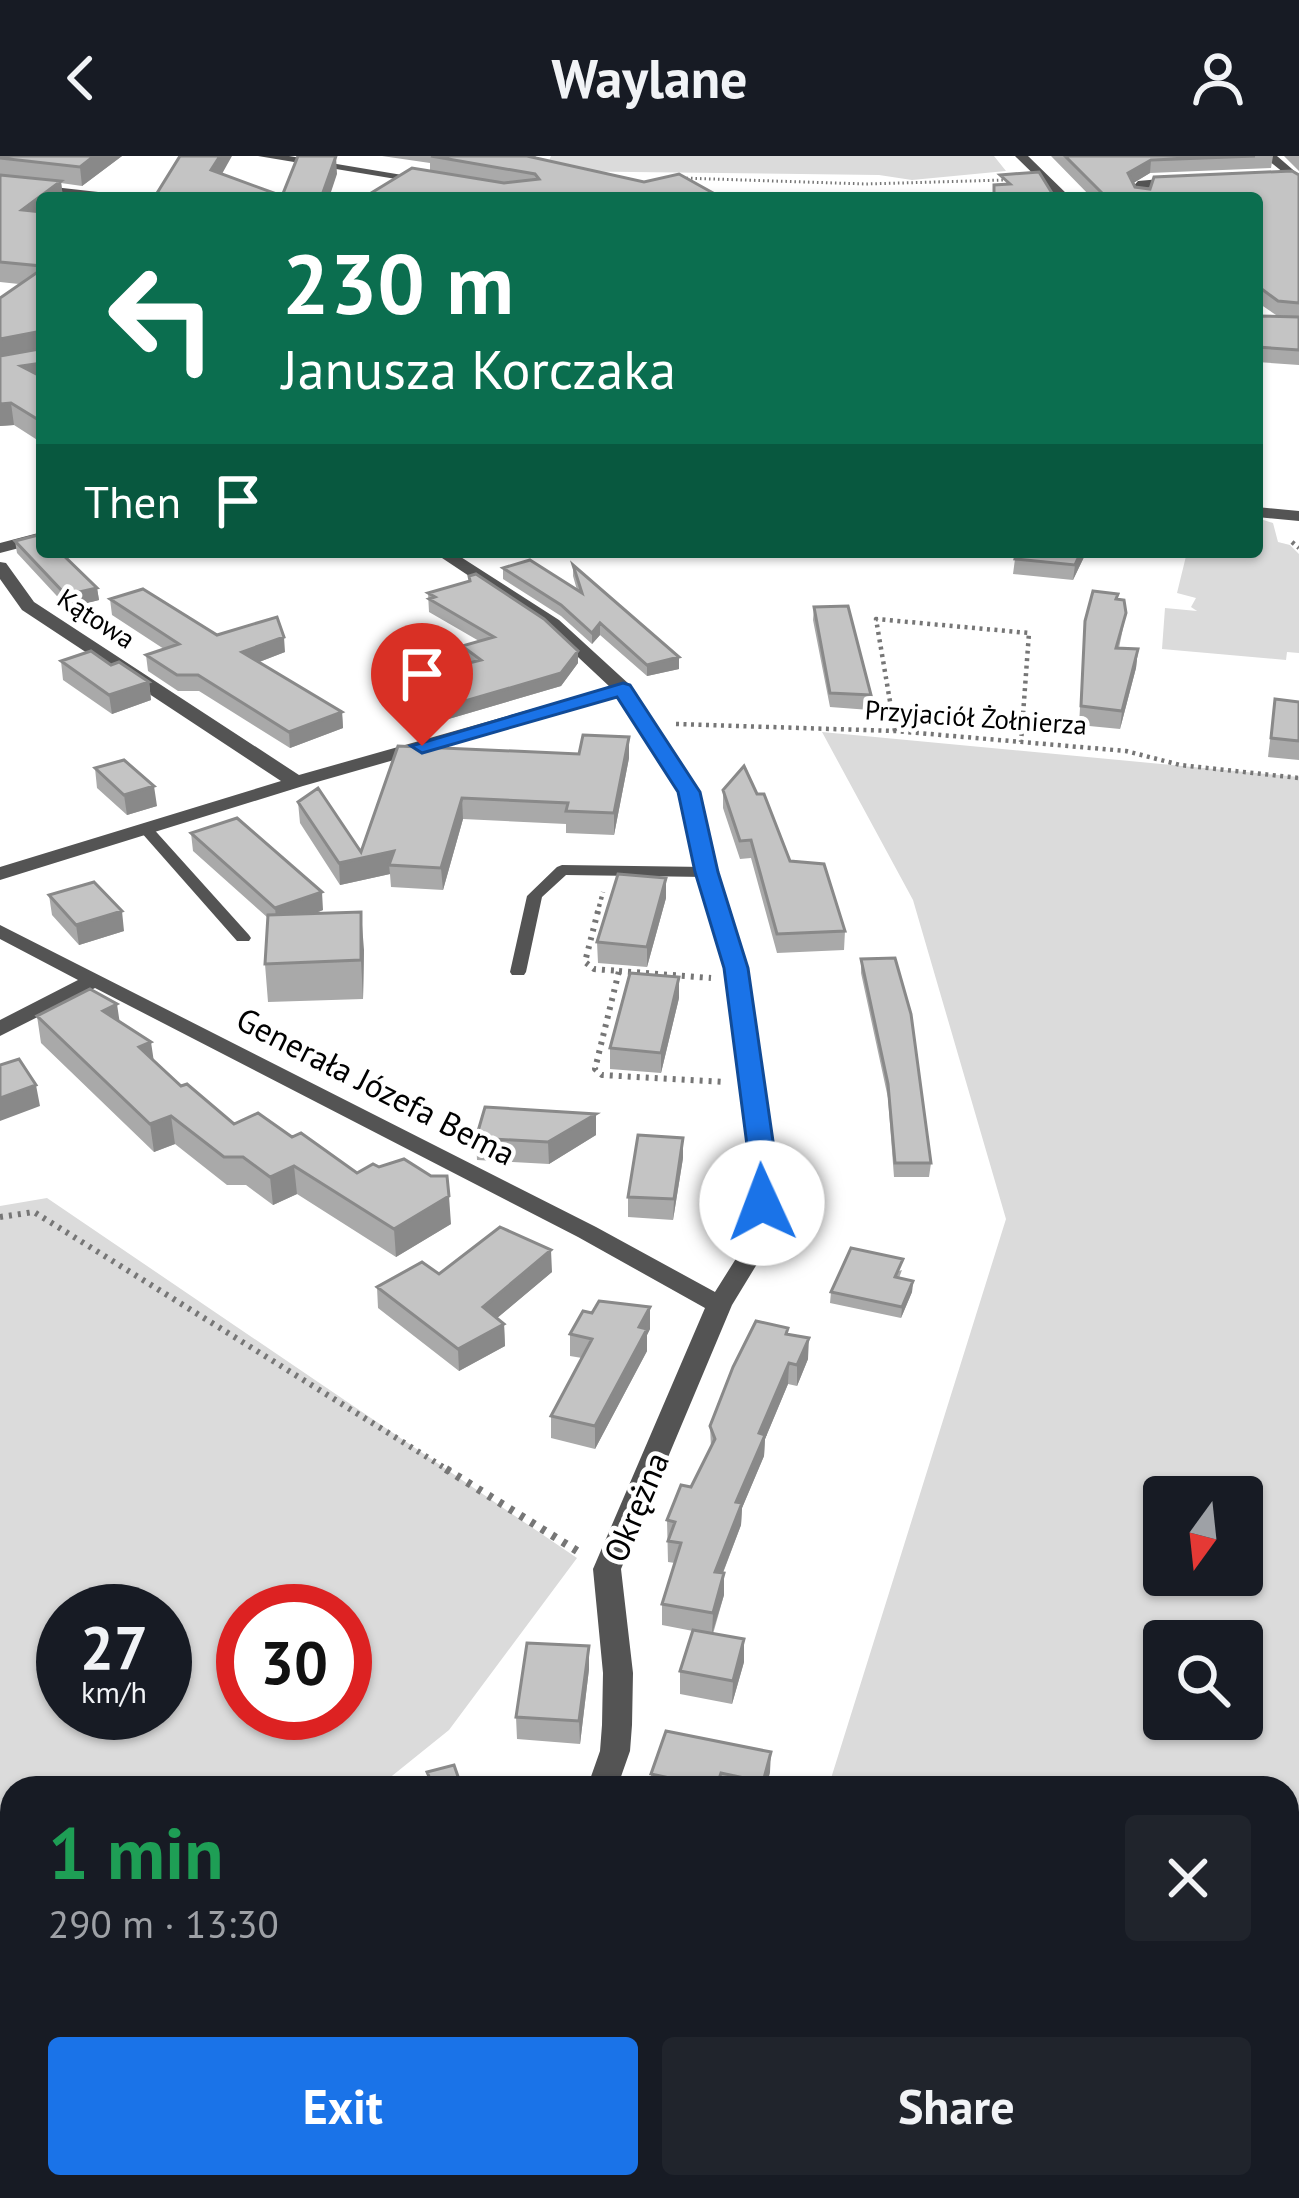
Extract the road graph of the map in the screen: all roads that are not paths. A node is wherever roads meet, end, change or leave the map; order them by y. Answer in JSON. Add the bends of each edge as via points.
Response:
{"nodes":[{"id":1,"x":264,"y":156,"type":"edge"},
{"id":2,"x":1022,"y":156,"type":"edge"},
{"id":3,"x":1269,"y":156,"type":"edge"},
{"id":4,"x":306,"y":159,"type":"edge"},
{"id":5,"x":1271,"y":177,"type":"edge"},
{"id":6,"x":1296,"y":179,"type":"edge"},
{"id":7,"x":1204,"y":180,"type":"edge"},
{"id":8,"x":439,"y":182,"type":"edge"},
{"id":9,"x":0,"y":184,"type":"edge"},
{"id":10,"x":66,"y":192,"type":"edge"},
{"id":11,"x":1059,"y":192,"type":"edge"},
{"id":12,"x":1137,"y":192,"type":"edge"},
{"id":13,"x":1263,"y":512,"type":"edge"},
{"id":14,"x":1299,"y":515,"type":"edge"},
{"id":15,"x":36,"y":539,"type":"edge"},
{"id":16,"x":0,"y":548,"type":"edge"},
{"id":17,"x":450,"y":558,"type":"edge"},
{"id":18,"x":0,"y":567,"type":"edge"},
{"id":19,"x":623,"y":689,"type":"junction"},
{"id":20,"x":296,"y":782,"type":"junction"},
{"id":21,"x":145,"y":828,"type":"junction"},
{"id":22,"x":706,"y":872,"type":"junction"},
{"id":23,"x":0,"y":874,"type":"edge"},
{"id":24,"x":0,"y":931,"type":"edge"},
{"id":25,"x":243,"y":938,"type":"dead end"},
{"id":26,"x":518,"y":972,"type":"dead end"},
{"id":27,"x":94,"y":980,"type":"junction"},
{"id":28,"x":0,"y":1029,"type":"edge"},
{"id":29,"x":718,"y":1305,"type":"junction"},
{"id":30,"x":606,"y":1776,"type":"edge"}],
"edges":[{"from":1,"to":4,"type":"street"},
{"from":2,"to":11,"type":"street"},
{"from":3,"to":6,"type":"street"},
{"from":4,"to":8,"type":"street"},
{"from":5,"to":6,"type":"street"},
{"from":7,"to":12,"type":"street","via":[[1142,184]]},
{"from":9,"to":10,"type":"street"},
{"from":13,"to":14,"type":"street"},
{"from":15,"to":16,"type":"street"},
{"from":17,"to":19,"type":"street","name":"Okrężna","via":[[553,624]]},
{"from":18,"to":20,"type":"street","name":"Kątowa","via":[[28,606]]},
{"from":19,"to":20,"type":"street"},
{"from":19,"to":22,"type":"street","name":"Okrężna","via":[[689,792]]},
{"from":20,"to":21,"type":"street"},
{"from":21,"to":23,"type":"street"},
{"from":21,"to":25,"type":"lane"},
{"from":22,"to":26,"type":"lane","via":[[562,870],[535,896]]},
{"from":22,"to":29,"type":"street","name":"Okrężna","via":[[738,980],[765,1176],[759,1241]]},
{"from":24,"to":27,"type":"street","name":"Generała Józefa Bema"},
{"from":27,"to":28,"type":"street"},
{"from":27,"to":29,"type":"street","name":"Generała Józefa Bema"},
{"from":29,"to":30,"type":"street","name":"Okrężna","via":[[607,1569],[618,1673]]}]}
